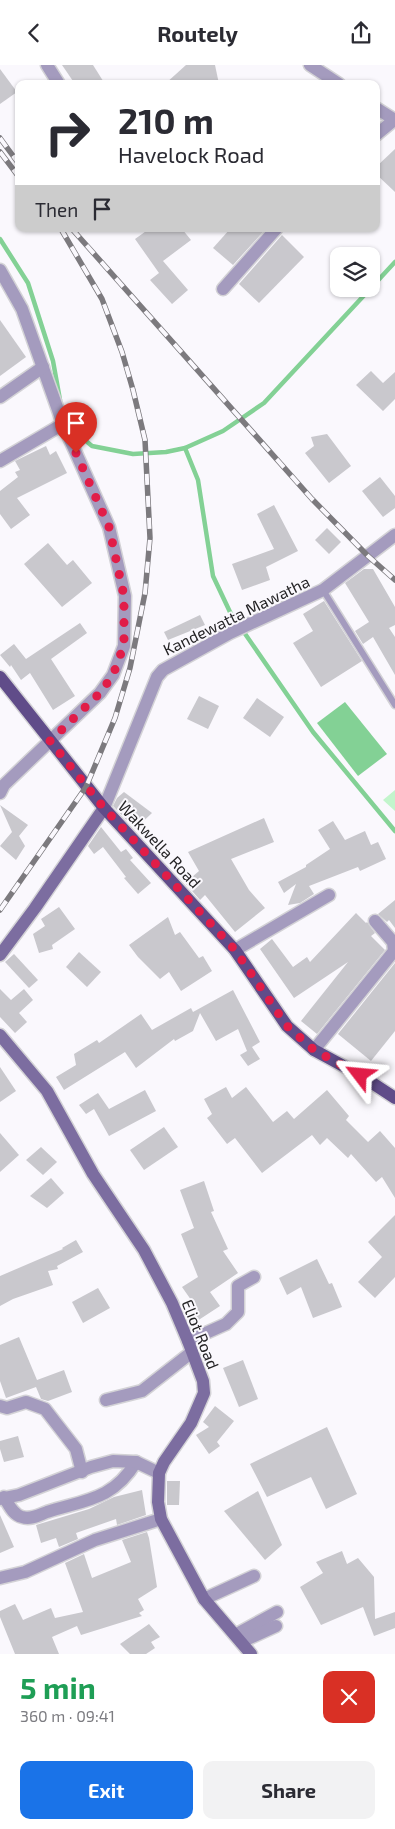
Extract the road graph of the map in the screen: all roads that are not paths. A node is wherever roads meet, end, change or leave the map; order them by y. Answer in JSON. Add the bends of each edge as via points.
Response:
{"nodes":[{"id":1,"x":47,"y":65,"type":"edge"},
{"id":2,"x":310,"y":65,"type":"edge"},
{"id":3,"x":56,"y":80,"type":"edge"},
{"id":4,"x":333,"y":80,"type":"edge"},
{"id":5,"x":380,"y":111,"type":"edge"},
{"id":6,"x":395,"y":120,"type":"edge"},
{"id":7,"x":380,"y":132,"type":"edge"},
{"id":8,"x":273,"y":232,"type":"edge"},
{"id":9,"x":2,"y":277,"type":"edge"},
{"id":10,"x":223,"y":289,"type":"dead end"},
{"id":11,"x":43,"y":367,"type":"junction"},
{"id":12,"x":0,"y":397,"type":"edge"},
{"id":13,"x":63,"y":424,"type":"junction"},
{"id":14,"x":0,"y":461,"type":"edge"},
{"id":15,"x":395,"y":535,"type":"edge"},
{"id":16,"x":323,"y":590,"type":"junction"},
{"id":17,"x":0,"y":677,"type":"edge"},
{"id":18,"x":395,"y":705,"type":"edge"},
{"id":19,"x":50,"y":741,"type":"junction"},
{"id":20,"x":0,"y":793,"type":"edge"},
{"id":21,"x":104,"y":808,"type":"junction"},
{"id":22,"x":329,"y":895,"type":"dead end"},
{"id":23,"x":376,"y":921,"type":"dead end"},
{"id":24,"x":235,"y":950,"type":"junction"},
{"id":25,"x":0,"y":955,"type":"edge"},
{"id":26,"x":0,"y":1035,"type":"edge"},
{"id":27,"x":314,"y":1050,"type":"junction"},
{"id":28,"x":395,"y":1098,"type":"edge"},
{"id":29,"x":254,"y":1277,"type":"dead end"},
{"id":30,"x":190,"y":1347,"type":"junction"},
{"id":31,"x":106,"y":1400,"type":"dead end"},
{"id":32,"x":0,"y":1406,"type":"edge"},
{"id":33,"x":136,"y":1462,"type":"junction"},
{"id":34,"x":82,"y":1472,"type":"junction"},
{"id":35,"x":159,"y":1473,"type":"junction"},
{"id":36,"x":2,"y":1498,"type":"edge"},
{"id":37,"x":161,"y":1519,"type":"junction"},
{"id":38,"x":254,"y":1576,"type":"dead end"},
{"id":39,"x":0,"y":1578,"type":"edge"},
{"id":40,"x":204,"y":1599,"type":"junction"},
{"id":41,"x":277,"y":1612,"type":"dead end"},
{"id":42,"x":276,"y":1626,"type":"dead end"},
{"id":43,"x":244,"y":1647,"type":"edge"}],
"edges":[{"from":1,"to":3,"type":"street"},
{"from":2,"to":4,"type":"street"},
{"from":5,"to":6,"type":"street"},
{"from":6,"to":7,"type":"street"},
{"from":8,"to":10,"type":"street"},
{"from":9,"to":11,"type":"street","via":[[22,309]]},
{"from":11,"to":12,"type":"street"},
{"from":11,"to":13,"type":"street"},
{"from":13,"to":14,"type":"street"},
{"from":13,"to":19,"type":"street","via":[[109,527],[124,596],[124,645],[113,675],[100,693]]},
{"from":15,"to":16,"type":"street","name":"Kandewatta Mawatha"},
{"from":16,"to":18,"type":"lane"},
{"from":16,"to":21,"type":"street","name":"Kandewatta Mawatha","via":[[230,633],[163,669]]},
{"from":17,"to":19,"type":"main road","name":"Wakwella Road"},
{"from":19,"to":20,"type":"street","via":[[4,785]]},
{"from":19,"to":21,"type":"main road","name":"Wakwella Road"},
{"from":21,"to":24,"type":"main road","name":"Wakwella Road"},
{"from":21,"to":25,"type":"street"},
{"from":22,"to":24,"type":"street"},
{"from":23,"to":27,"type":"street","via":[[393,942],[394,951]]},
{"from":24,"to":27,"type":"main road","name":"Wakwella Road","via":[[287,1026]]},
{"from":26,"to":30,"type":"street","name":"Eliot Road","via":[[47,1091],[93,1174],[144,1250],[172,1303]]},
{"from":27,"to":28,"type":"main road","name":"Wakwella Road"},
{"from":29,"to":30,"type":"street","via":[[238,1286],[238,1312],[226,1324]]},
{"from":30,"to":31,"type":"street","via":[[142,1391]]},
{"from":30,"to":35,"type":"street","name":"Eliot Road","via":[[203,1381],[204,1393],[191,1423]]},
{"from":32,"to":34,"type":"street","via":[[7,1408],[26,1403],[45,1409],[76,1449]]},
{"from":33,"to":34,"type":"street","via":[[113,1461]]},
{"from":33,"to":35,"type":"street"},
{"from":33,"to":36,"type":"street","via":[[114,1488],[76,1505],[33,1518],[16,1515]]},
{"from":34,"to":36,"type":"street"},
{"from":35,"to":37,"type":"street","name":"Eliot Road"},
{"from":37,"to":39,"type":"street","via":[[95,1540],[25,1572]]},
{"from":37,"to":40,"type":"street","name":"Eliot Road"},
{"from":38,"to":40,"type":"street"},
{"from":40,"to":43,"type":"street","name":"Eliot Road"},
{"from":41,"to":43,"type":"street"},
{"from":42,"to":43,"type":"street","via":[[245,1639]]}]}
